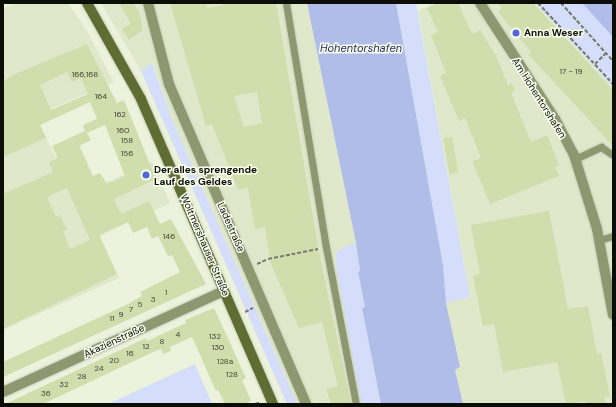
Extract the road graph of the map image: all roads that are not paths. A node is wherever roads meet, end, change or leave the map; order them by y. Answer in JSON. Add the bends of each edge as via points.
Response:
{"nodes":[{"id":1,"x":87,"y":3,"type":"edge"},
{"id":2,"x":148,"y":3,"type":"edge"},
{"id":3,"x":286,"y":3,"type":"edge"},
{"id":4,"x":480,"y":3,"type":"edge"},
{"id":5,"x":613,"y":154,"type":"edge"},
{"id":6,"x":575,"y":159,"type":"junction"},
{"id":7,"x":613,"y":236,"type":"edge"},
{"id":8,"x":599,"y":240,"type":"junction"},
{"id":9,"x":224,"y":291,"type":"junction"},
{"id":10,"x":613,"y":315,"type":"edge"},
{"id":11,"x":3,"y":392,"type":"edge"},
{"id":12,"x":273,"y":404,"type":"edge"},
{"id":13,"x":306,"y":404,"type":"edge"},
{"id":14,"x":356,"y":404,"type":"edge"}],
"edges":[{"from":1,"to":9,"type":"street","name":"Woltmershauser Straße","via":[[141,99]]},
{"from":2,"to":13,"type":"street","name":"Ladestraße","via":[[169,84]]},
{"from":3,"to":14,"type":"lane","via":[[326,247]]},
{"from":4,"to":6,"type":"street","name":"Am Hohentorshafen","via":[[555,119]]},
{"from":5,"to":6,"type":"lane","via":[[601,147]]},
{"from":6,"to":8,"type":"street","name":"Am Hohentorshafen"},
{"from":7,"to":8,"type":"lane"},
{"from":8,"to":10,"type":"street","name":"Am Hohentorshafen"},
{"from":9,"to":11,"type":"street","name":"Akazienstraße"},
{"from":9,"to":12,"type":"street","name":"Woltmershauser Straße"}]}
